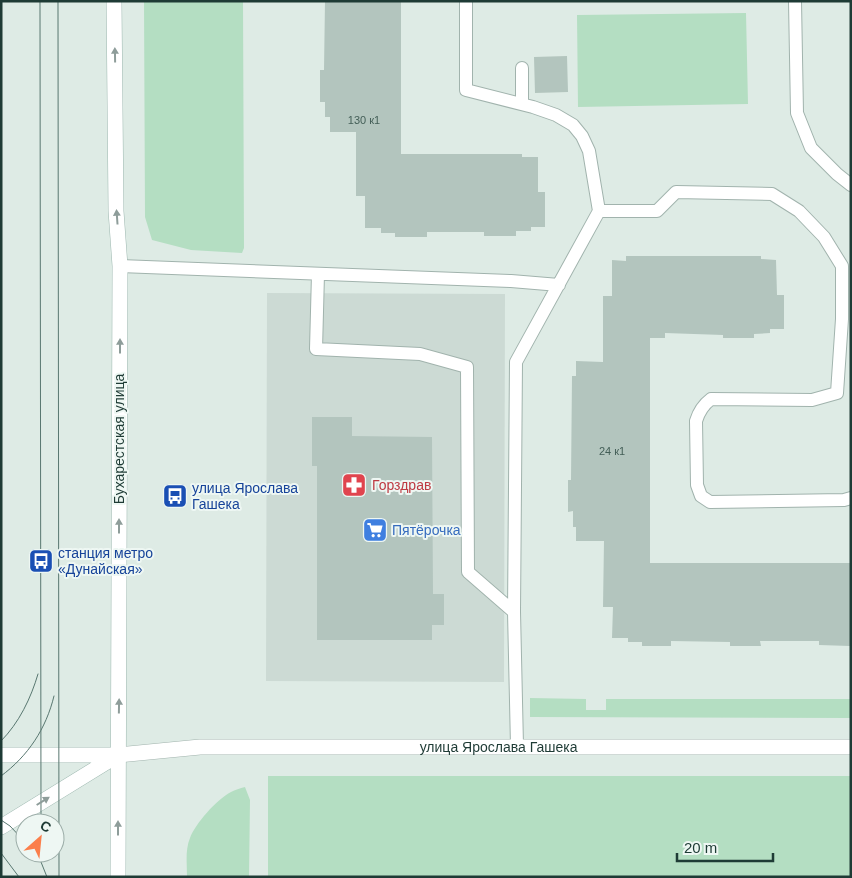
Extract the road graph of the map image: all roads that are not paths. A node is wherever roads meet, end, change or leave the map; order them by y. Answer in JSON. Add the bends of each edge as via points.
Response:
{"nodes":[{"id":1,"x":114,"y":1,"type":"edge"},
{"id":2,"x":466,"y":1,"type":"edge"},
{"id":3,"x":795,"y":1,"type":"edge"},
{"id":4,"x":522,"y":68,"type":"dead end"},
{"id":5,"x":522,"y":104,"type":"junction"},
{"id":6,"x":851,"y":185,"type":"edge"},
{"id":7,"x":599,"y":210,"type":"junction"},
{"id":8,"x":120,"y":266,"type":"junction"},
{"id":9,"x":318,"y":274,"type":"junction"},
{"id":10,"x":558,"y":285,"type":"junction"},
{"id":11,"x":851,"y":498,"type":"edge"},
{"id":12,"x":514,"y":612,"type":"junction"},
{"id":13,"x":517,"y":746,"type":"junction"},
{"id":14,"x":851,"y":746,"type":"edge"},
{"id":15,"x":1,"y":755,"type":"edge"},
{"id":16,"x":118,"y":755,"type":"junction"},
{"id":17,"x":1,"y":827,"type":"edge"},
{"id":18,"x":118,"y":877,"type":"edge"}],
"edges":[{"from":8,"to":1,"type":"street","name":"Бухарестская улица","one_way":true,"via":[[116,211]]},
{"from":2,"to":5,"type":"lane","via":[[466,90]]},
{"from":3,"to":6,"type":"lane","via":[[797,113],[811,148]]},
{"from":4,"to":5,"type":"lane"},
{"from":5,"to":7,"type":"lane","via":[[556,114],[582,136],[589,151]]},
{"from":7,"to":10,"type":"lane"},
{"from":7,"to":11,"type":"lane","via":[[656,211],[676,192],[772,194],[799,211],[824,237],[842,266],[838,393],[812,400],[711,399],[698,412],[696,421],[697,485],[701,496],[710,502]]},
{"from":8,"to":9,"type":"lane"},
{"from":16,"to":8,"type":"street","name":"Бухарестская улица","one_way":true},
{"from":9,"to":10,"type":"lane"},
{"from":9,"to":12,"type":"lane","via":[[316,349],[420,354],[467,367],[468,572]]},
{"from":10,"to":12,"type":"lane","via":[[516,362]]},
{"from":12,"to":13,"type":"lane"},
{"from":13,"to":14,"type":"street","name":"улица Ярослава Гашека"},
{"from":13,"to":16,"type":"street","name":"улица Ярослава Гашека","via":[[200,746]]},
{"from":15,"to":16,"type":"street","name":"улица Ярослава Гашека"},
{"from":17,"to":16,"type":"street","name":"улица Ярослава Гашека","one_way":true},
{"from":18,"to":16,"type":"street","name":"Бухарестская улица","one_way":true}]}
